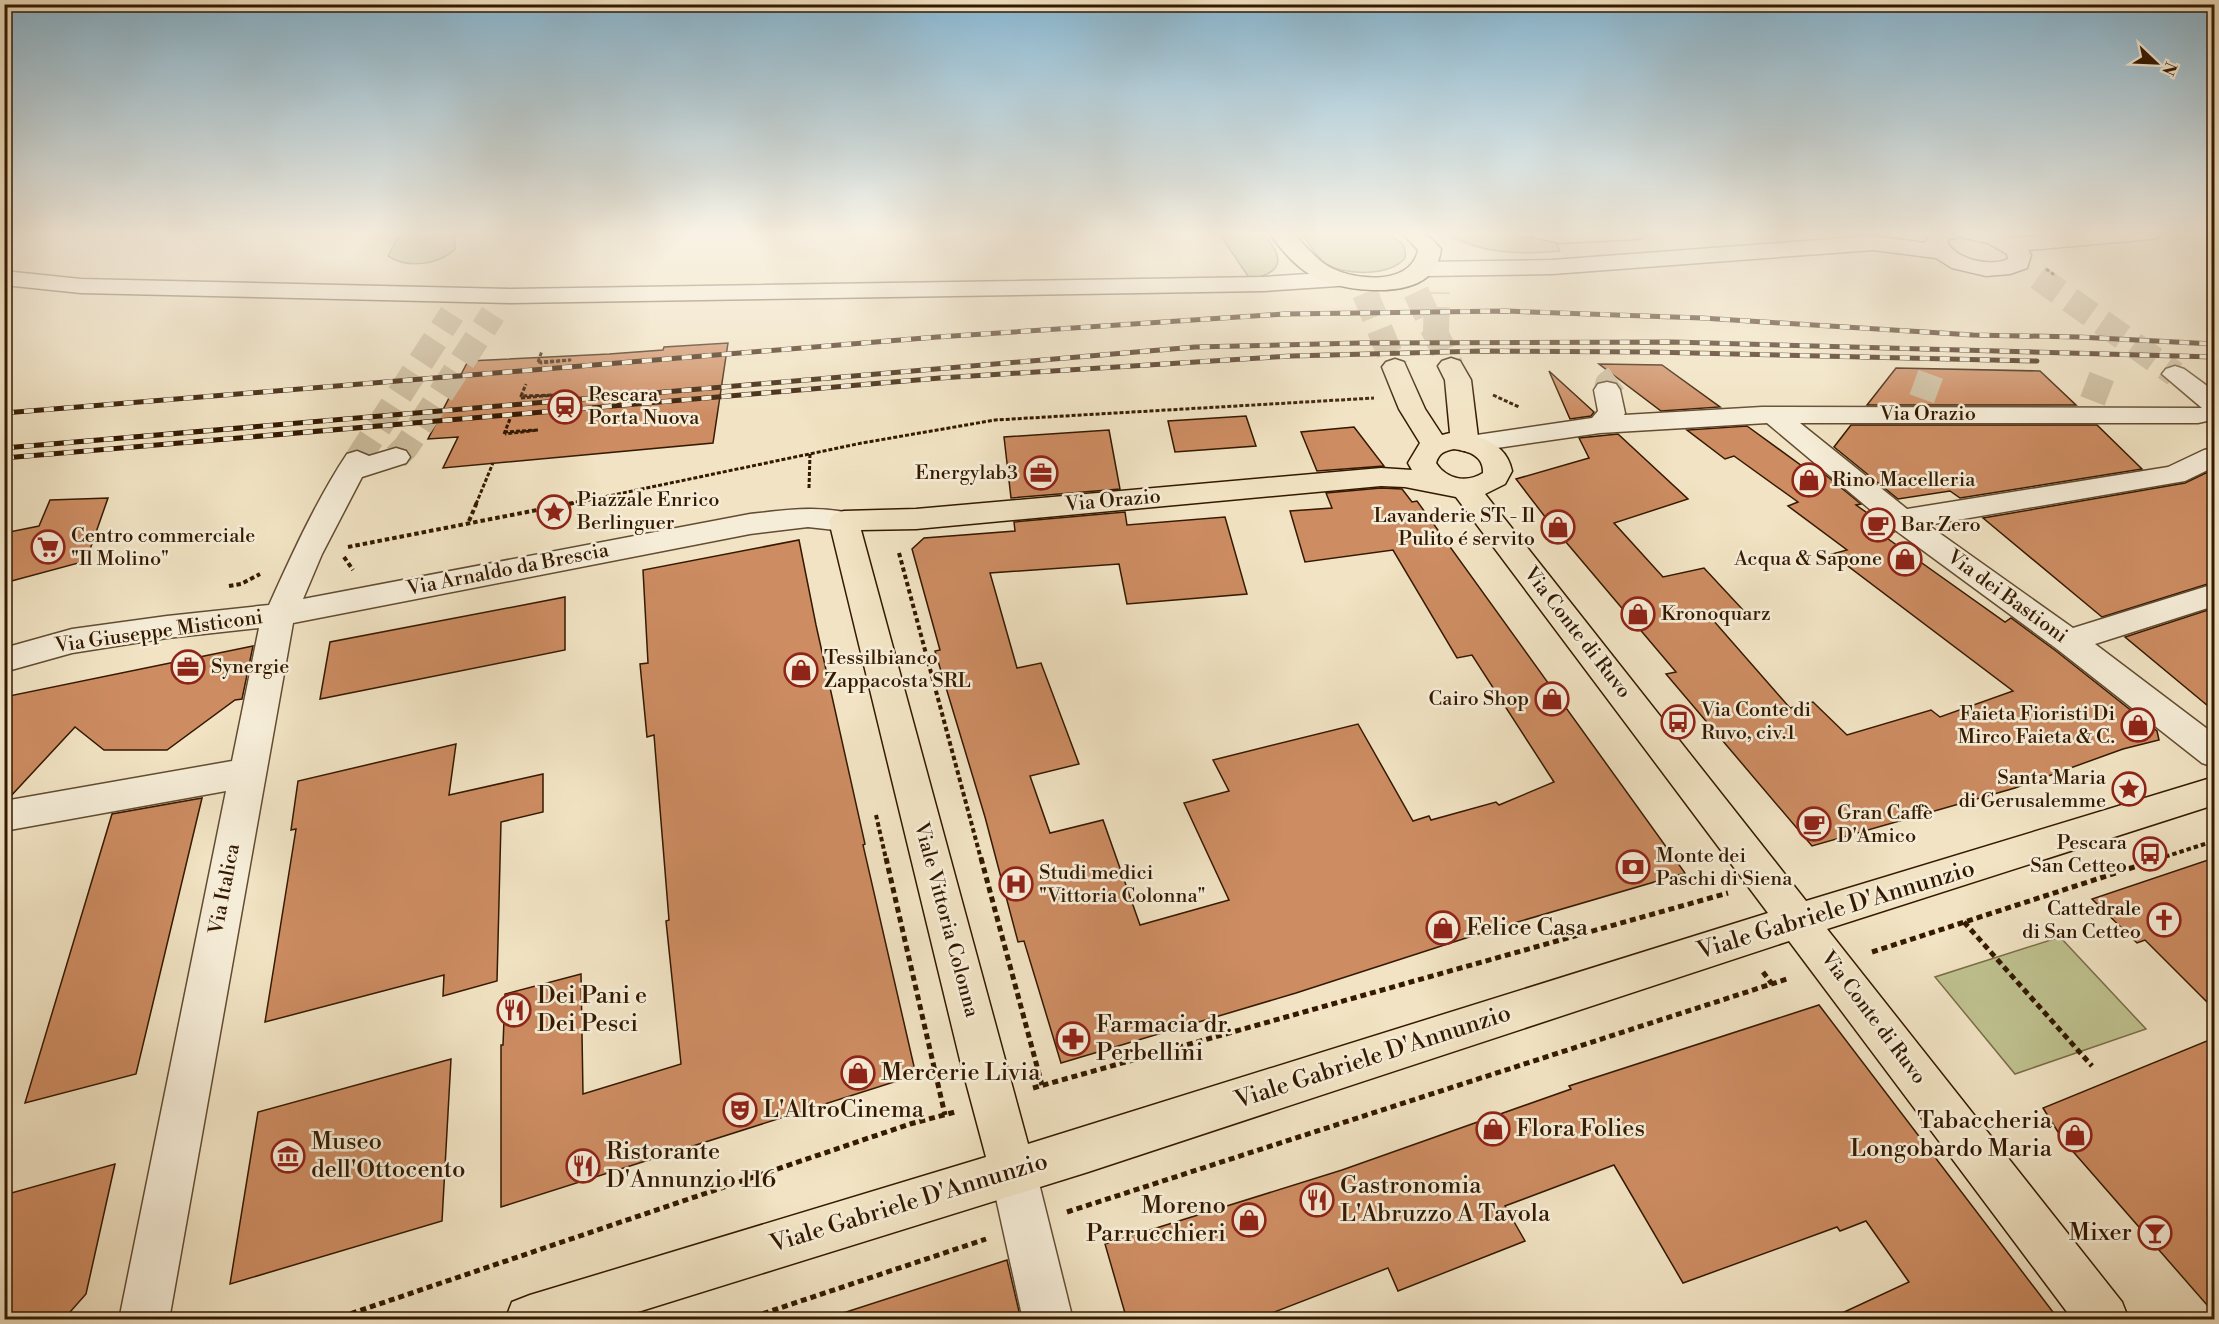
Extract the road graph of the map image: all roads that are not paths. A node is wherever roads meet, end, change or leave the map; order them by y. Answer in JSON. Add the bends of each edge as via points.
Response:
{"nodes":[{"id":1,"x":250,"y":294,"type":"edge"},
{"id":2,"x":641,"y":294,"type":"edge"},
{"id":3,"x":512,"y":296,"type":"junction"},
{"id":4,"x":493,"y":314,"type":"tunnel mouth"},
{"id":5,"x":1451,"y":366,"type":"tunnel mouth"},
{"id":6,"x":1395,"y":367,"type":"tunnel mouth"},
{"id":7,"x":2175,"y":374,"type":"tunnel mouth"},
{"id":8,"x":1607,"y":390,"type":"tunnel mouth"},
{"id":9,"x":1941,"y":392,"type":"tunnel mouth"},
{"id":10,"x":2111,"y":394,"type":"tunnel mouth"},
{"id":11,"x":1978,"y":414,"type":"junction"},
{"id":12,"x":2210,"y":414,"type":"edge"},
{"id":13,"x":1774,"y":415,"type":"junction"},
{"id":14,"x":2146,"y":415,"type":"junction"},
{"id":15,"x":1659,"y":422,"type":"junction"},
{"id":16,"x":1600,"y":425,"type":"junction"},
{"id":17,"x":1468,"y":443,"type":"junction"},
{"id":18,"x":1428,"y":452,"type":"junction"},
{"id":19,"x":2214,"y":456,"type":"edge"},
{"id":20,"x":396,"y":457,"type":"tunnel mouth"},
{"id":21,"x":1497,"y":463,"type":"junction"},
{"id":22,"x":1381,"y":477,"type":"junction"},
{"id":23,"x":1455,"y":486,"type":"junction"},
{"id":24,"x":1901,"y":520,"type":"junction"},
{"id":25,"x":844,"y":521,"type":"junction"},
{"id":26,"x":2214,"y":595,"type":"edge"},
{"id":27,"x":279,"y":615,"type":"junction"},
{"id":28,"x":2068,"y":641,"type":"junction"},
{"id":29,"x":4,"y":660,"type":"edge"},
{"id":30,"x":2214,"y":753,"type":"edge"},
{"id":31,"x":248,"y":765,"type":"junction"},
{"id":32,"x":2214,"y":791,"type":"edge"},
{"id":33,"x":39,"y":796,"type":"dead end"},
{"id":34,"x":4,"y":816,"type":"edge"},
{"id":35,"x":1799,"y":921,"type":"junction"},
{"id":36,"x":1013,"y":1171,"type":"junction"},
{"id":37,"x":144,"y":1320,"type":"edge"},
{"id":38,"x":530,"y":1320,"type":"edge"},
{"id":39,"x":1048,"y":1320,"type":"edge"},
{"id":40,"x":2104,"y":1320,"type":"edge"}],
"edges":[{"from":1,"to":3,"type":"street","via":[[454,304]]},
{"from":2,"to":3,"type":"street"},
{"from":3,"to":4,"type":"street","via":[[502,301]]},
{"from":5,"to":17,"type":"main road","via":[[1458,380]]},
{"from":6,"to":18,"type":"main road"},
{"from":7,"to":12,"type":"street","via":[[2202,393]]},
{"from":8,"to":16,"type":"street","via":[[1612,413]]},
{"from":9,"to":11,"type":"street"},
{"from":10,"to":14,"type":"street"},
{"from":11,"to":13,"type":"street","name":"Via Orazio"},
{"from":11,"to":14,"type":"street","name":"Via Orazio"},
{"from":12,"to":14,"type":"street","name":"Via Orazio"},
{"from":13,"to":15,"type":"street","name":"Via Orazio"},
{"from":13,"to":24,"type":"street","name":"Via dei Bastioni"},
{"from":15,"to":16,"type":"street","name":"Via Orazio"},
{"from":15,"to":21,"type":"street","name":"Via Orazio","via":[[1611,440]]},
{"from":16,"to":17,"type":"street","name":"Via Orazio"},
{"from":17,"to":18,"type":"main road","via":[[1444,442]]},
{"from":17,"to":21,"type":"main road","via":[[1486,450]]},
{"from":18,"to":22,"type":"main road","name":"Via Orazio","via":[[1402,470]]},
{"from":18,"to":23,"type":"main road","via":[[1424,467],[1429,474]]},
{"from":19,"to":24,"type":"street","via":[[2175,475]]},
{"from":20,"to":27,"type":"street","name":"Via Italica","via":[[353,466]]},
{"from":21,"to":23,"type":"main road","via":[[1496,478],[1478,488]]},
{"from":22,"to":23,"type":"main road","name":"Via Orazio"},
{"from":22,"to":25,"type":"main road","name":"Via Orazio","via":[[916,519]]},
{"from":23,"to":35,"type":"main road","name":"Via Conte di Ruvo"},
{"from":24,"to":28,"type":"street","name":"Via dei Bastioni"},
{"from":25,"to":27,"type":"street","name":"Via Arnaldo da Brescia","via":[[808,517],[750,524]]},
{"from":25,"to":36,"type":"main road","name":"Viale Vittoria Colonna"},
{"from":26,"to":28,"type":"street"},
{"from":27,"to":29,"type":"street","name":"Via Giuseppe Misticoni","via":[[72,641]]},
{"from":27,"to":31,"type":"street","name":"Via Italica"},
{"from":28,"to":30,"type":"street","name":"Via dei Bastioni"},
{"from":31,"to":33,"type":"street"},
{"from":31,"to":34,"type":"street"},
{"from":31,"to":37,"type":"street","name":"Via Italica"},
{"from":32,"to":35,"type":"main road","name":"Viale Gabriele D'Annunzio"},
{"from":35,"to":36,"type":"main road","name":"Viale Gabriele D'Annunzio"},
{"from":35,"to":40,"type":"main road","name":"Via Conte di Ruvo"},
{"from":36,"to":38,"type":"main road","name":"Viale Gabriele D'Annunzio"},
{"from":36,"to":39,"type":"street","name":"Viale Vittoria Colonna"}]}
